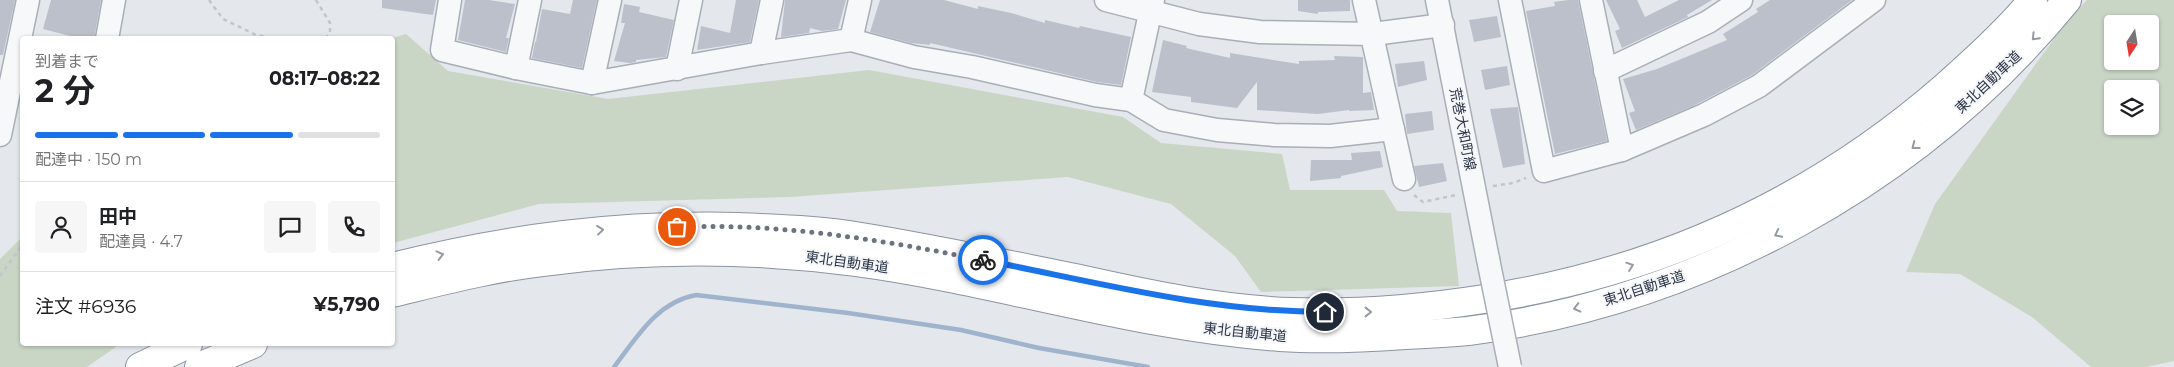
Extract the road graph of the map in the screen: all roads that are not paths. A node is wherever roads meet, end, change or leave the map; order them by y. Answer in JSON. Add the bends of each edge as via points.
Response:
{"nodes":[{"id":1,"x":28,"y":0,"type":"edge"},
{"id":2,"x":114,"y":0,"type":"edge"},
{"id":3,"x":450,"y":0,"type":"edge"},
{"id":4,"x":530,"y":0,"type":"edge"},
{"id":5,"x":610,"y":0,"type":"edge"},
{"id":6,"x":691,"y":0,"type":"edge"},
{"id":7,"x":772,"y":0,"type":"edge"},
{"id":8,"x":860,"y":0,"type":"edge"},
{"id":9,"x":1106,"y":0,"type":"edge"},
{"id":10,"x":1364,"y":0,"type":"edge"},
{"id":11,"x":1437,"y":0,"type":"edge"},
{"id":12,"x":1510,"y":0,"type":"edge"},
{"id":13,"x":1591,"y":0,"type":"edge"},
{"id":14,"x":1741,"y":0,"type":"edge"},
{"id":15,"x":1874,"y":0,"type":"edge"},
{"id":16,"x":2033,"y":0,"type":"edge"},
{"id":17,"x":2067,"y":0,"type":"edge"},
{"id":18,"x":1151,"y":6,"type":"edge"},
{"id":19,"x":1443,"y":25,"type":"junction"},
{"id":20,"x":1373,"y":34,"type":"junction"},
{"id":21,"x":22,"y":36,"type":"edge"},
{"id":22,"x":108,"y":36,"type":"edge"},
{"id":23,"x":851,"y":40,"type":"junction"},
{"id":24,"x":20,"y":52,"type":"edge"},
{"id":25,"x":761,"y":53,"type":"junction"},
{"id":26,"x":516,"y":68,"type":"junction"},
{"id":27,"x":677,"y":69,"type":"junction"},
{"id":28,"x":1606,"y":71,"type":"junction"},
{"id":29,"x":592,"y":83,"type":"junction"},
{"id":30,"x":1131,"y":100,"type":"junction"},
{"id":31,"x":8,"y":129,"type":"edge"},
{"id":32,"x":1393,"y":129,"type":"junction"},
{"id":33,"x":1622,"y":150,"type":"junction"},
{"id":34,"x":1404,"y":179,"type":"dead end"},
{"id":35,"x":395,"y":266,"type":"edge"},
{"id":36,"x":395,"y":292,"type":"edge"},
{"id":37,"x":184,"y":346,"type":"edge"},
{"id":38,"x":245,"y":347,"type":"edge"},
{"id":39,"x":140,"y":367,"type":"edge"},
{"id":40,"x":199,"y":367,"type":"edge"},
{"id":41,"x":210,"y":367,"type":"edge"},
{"id":42,"x":1510,"y":367,"type":"edge"}],
"edges":[{"from":1,"to":21,"type":"street"},
{"from":2,"to":22,"type":"street"},
{"from":3,"to":26,"type":"street","via":[[442,50]]},
{"from":4,"to":26,"type":"street"},
{"from":5,"to":29,"type":"street"},
{"from":6,"to":27,"type":"street"},
{"from":7,"to":25,"type":"street"},
{"from":8,"to":23,"type":"street"},
{"from":9,"to":18,"type":"street"},
{"from":10,"to":20,"type":"street"},
{"from":11,"to":19,"type":"street","name":"荒巻大和町線"},
{"from":12,"to":33,"type":"street","via":[[1544,171]]},
{"from":13,"to":28,"type":"street"},
{"from":14,"to":28,"type":"street","via":[[1708,22]]},
{"from":15,"to":33,"type":"street","via":[[1759,86],[1704,115]]},
{"from":35,"to":16,"type":"highway","name":"東北自動車道","one_way":true,"via":[[534,237],[609,229],[694,226],[781,229],[857,236],[1203,303],[1289,312],[1378,312],[1435,307],[1558,286],[1626,268],[1687,246],[1775,206],[1822,179],[1920,108],[1992,43]]},
{"from":17,"to":36,"type":"highway","name":"東北自動車道","one_way":true,"via":[[2012,60],[1935,130],[1881,172],[1787,229],[1738,254],[1644,291],[1467,331],[1356,338],[1280,337],[1124,316],[983,285],[856,262],[695,250],[538,262]]},
{"from":18,"to":20,"type":"street","via":[[1199,24],[1260,32]]},
{"from":18,"to":30,"type":"street"},
{"from":19,"to":20,"type":"street"},
{"from":19,"to":42,"type":"street","name":"荒巻大和町線","bridge":true},
{"from":20,"to":32,"type":"street"},
{"from":23,"to":25,"type":"street"},
{"from":23,"to":30,"type":"street","via":[[914,57]]},
{"from":24,"to":31,"type":"street"},
{"from":25,"to":27,"type":"street"},
{"from":26,"to":29,"type":"street"},
{"from":27,"to":29,"type":"street"},
{"from":28,"to":33,"type":"street"},
{"from":30,"to":32,"type":"street","via":[[1164,120],[1217,130],[1330,136]]},
{"from":32,"to":34,"type":"street"},
{"from":37,"to":39,"type":"highway"},
{"from":38,"to":40,"type":"highway"},
{"from":38,"to":41,"type":"highway"}]}
